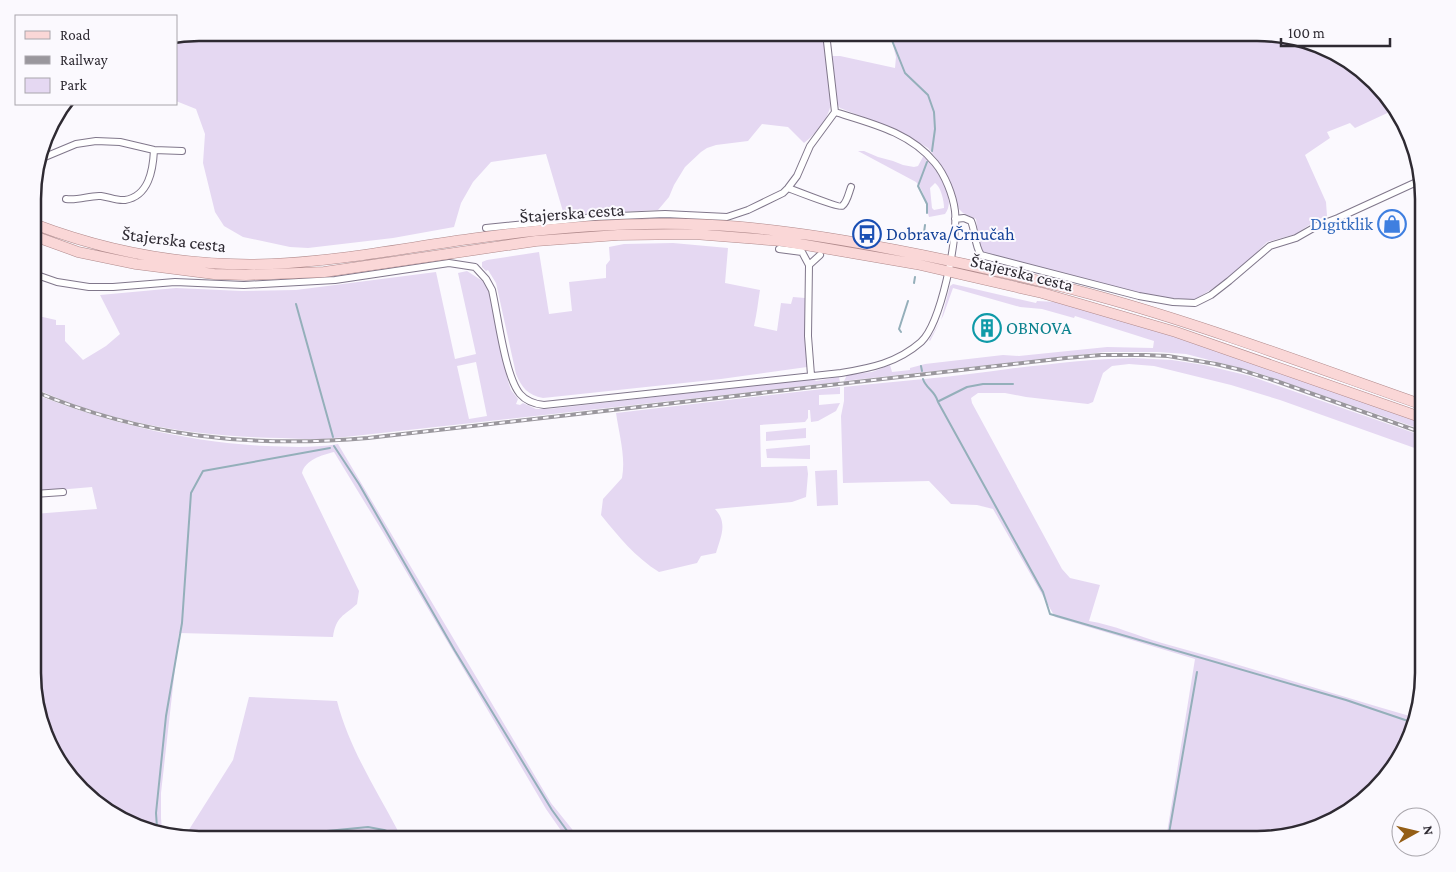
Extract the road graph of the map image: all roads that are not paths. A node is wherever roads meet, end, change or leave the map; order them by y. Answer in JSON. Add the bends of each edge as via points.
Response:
{"nodes":[{"id":1,"x":827,"y":41,"type":"edge"},
{"id":2,"x":835,"y":112,"type":"junction"},
{"id":3,"x":154,"y":150,"type":"junction"},
{"id":4,"x":182,"y":151,"type":"dead end"},
{"id":5,"x":48,"y":156,"type":"edge"},
{"id":6,"x":1413,"y":183,"type":"edge"},
{"id":7,"x":788,"y":188,"type":"junction"},
{"id":8,"x":851,"y":188,"type":"dead end"},
{"id":9,"x":66,"y":199,"type":"dead end"},
{"id":10,"x":955,"y":219,"type":"junction"},
{"id":11,"x":41,"y":227,"type":"edge"},
{"id":12,"x":486,"y":228,"type":"dead end"},
{"id":13,"x":41,"y":239,"type":"edge"},
{"id":14,"x":779,"y":249,"type":"dead end"},
{"id":15,"x":802,"y":252,"type":"junction"},
{"id":16,"x":950,"y":260,"type":"junction"},
{"id":17,"x":809,"y":265,"type":"junction"},
{"id":18,"x":948,"y":271,"type":"junction"},
{"id":19,"x":41,"y":276,"type":"edge"},
{"id":20,"x":811,"y":375,"type":"junction"},
{"id":21,"x":1414,"y":402,"type":"edge"},
{"id":22,"x":1414,"y":415,"type":"edge"},
{"id":23,"x":63,"y":492,"type":"dead end"},
{"id":24,"x":41,"y":494,"type":"edge"}],
"edges":[{"from":1,"to":2,"type":"street"},
{"from":2,"to":7,"type":"street","via":[[810,146]]},
{"from":2,"to":10,"type":"street","via":[[876,125],[921,148],[945,180]]},
{"from":3,"to":4,"type":"street"},
{"from":3,"to":5,"type":"street","via":[[120,142],[96,141],[76,144]]},
{"from":3,"to":9,"type":"street","via":[[149,180],[135,196],[124,200],[100,196]]},
{"from":6,"to":10,"type":"street","via":[[1296,238],[1270,246],[1229,282],[1195,303],[1139,296],[981,255],[976,247],[971,221]]},
{"from":7,"to":8,"type":"street","via":[[841,207]]},
{"from":7,"to":12,"type":"street","via":[[748,210],[727,216],[665,214]]},
{"from":10,"to":16,"type":"street"},
{"from":11,"to":16,"type":"main road","name":"Štajerska cesta","via":[[104,247],[164,258],[226,264],[323,260],[556,228],[613,224],[714,225],[800,233]]},
{"from":13,"to":18,"type":"main road","name":"Štajerska cesta","via":[[101,257],[214,274],[324,272],[536,241],[686,234],[782,241]]},
{"from":14,"to":15,"type":"street"},
{"from":15,"to":17,"type":"street"},
{"from":15,"to":17,"type":"street","via":[[820,255]]},
{"from":16,"to":18,"type":"street"},
{"from":16,"to":21,"type":"main road","name":"Štajerska cesta","via":[[1113,300]]},
{"from":17,"to":20,"type":"street"},
{"from":18,"to":20,"type":"street","via":[[932,324],[923,340],[908,352],[871,369]]},
{"from":18,"to":22,"type":"main road","name":"Štajerska cesta","via":[[1111,313]]},
{"from":19,"to":20,"type":"street","via":[[89,287],[175,282],[252,285],[335,280],[465,264],[475,267],[492,290],[513,382],[521,396],[533,403],[575,402]]},
{"from":23,"to":24,"type":"street"}]}
